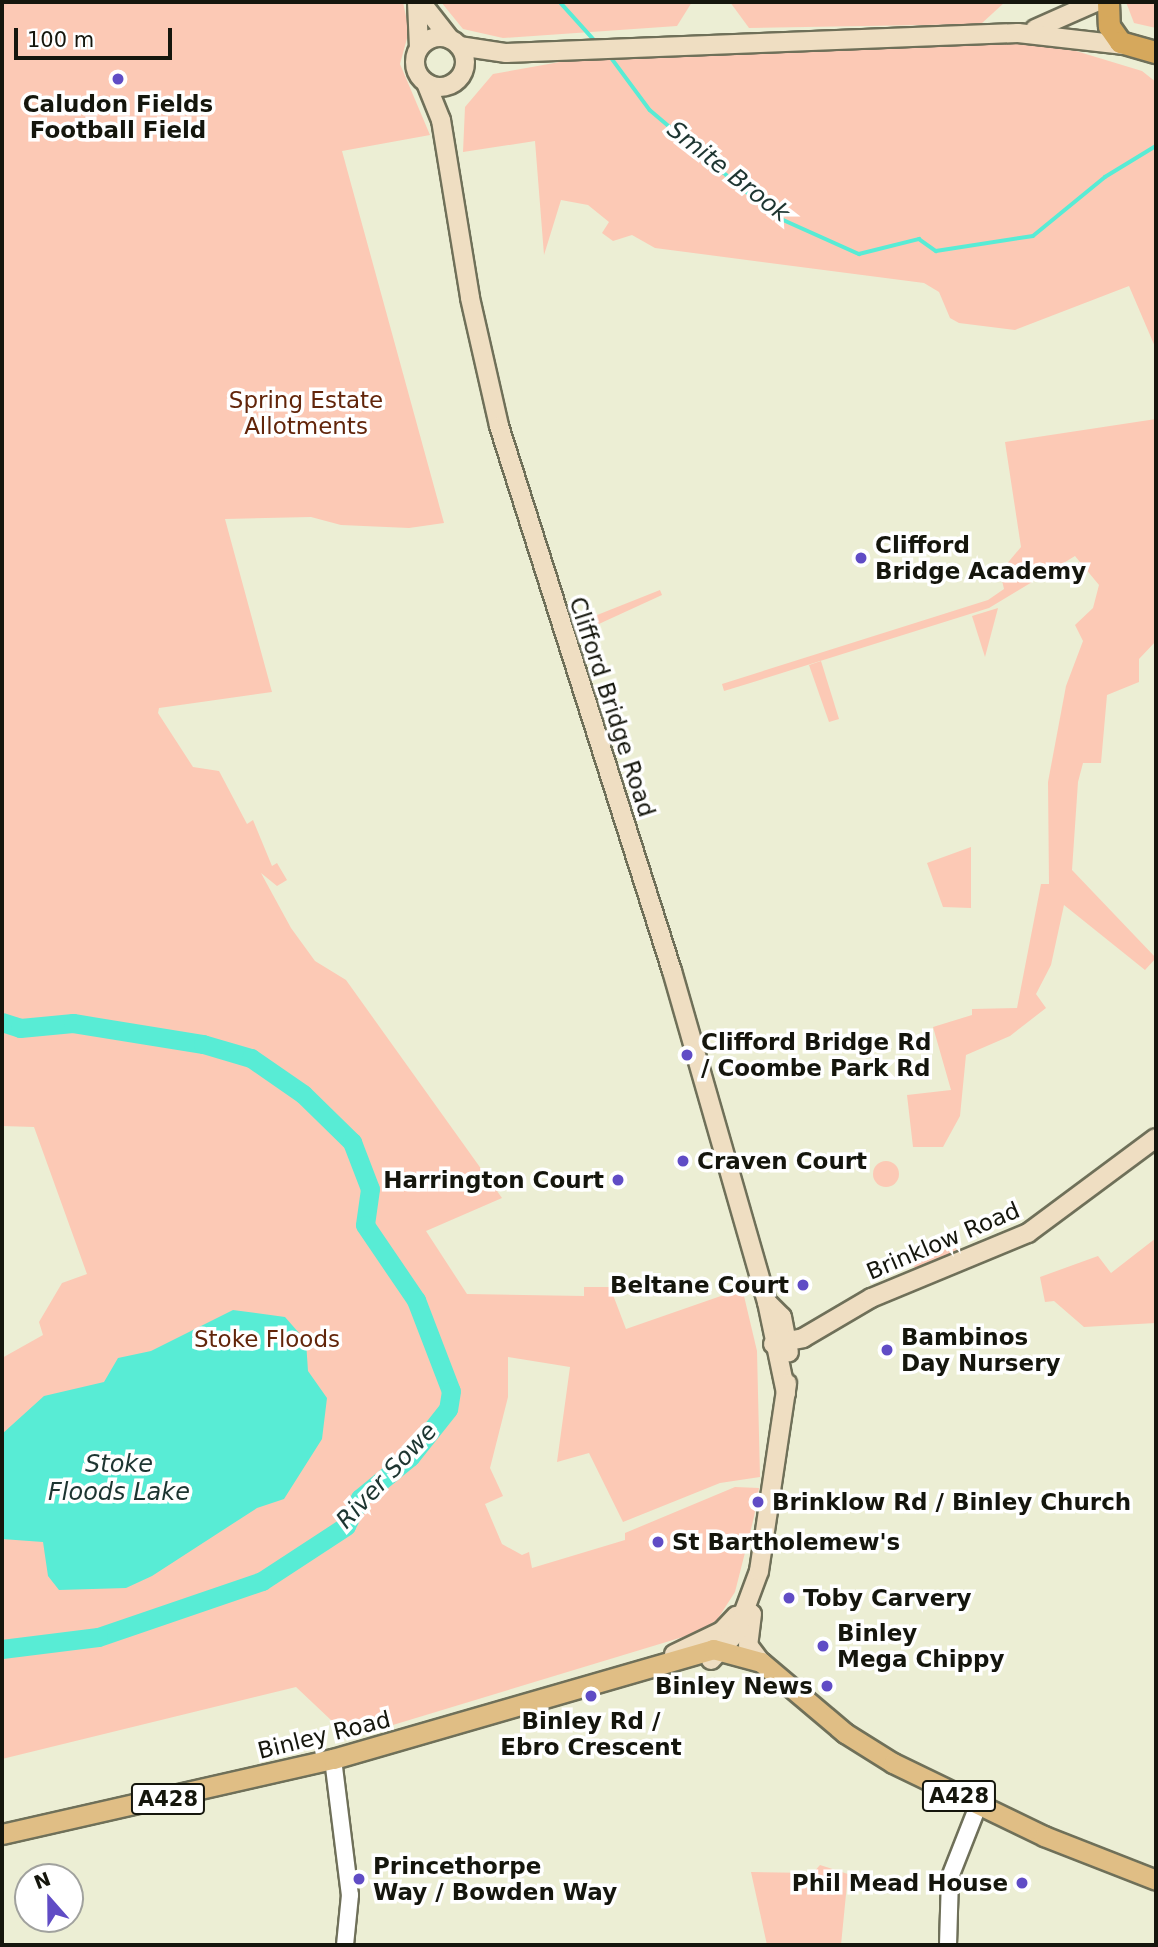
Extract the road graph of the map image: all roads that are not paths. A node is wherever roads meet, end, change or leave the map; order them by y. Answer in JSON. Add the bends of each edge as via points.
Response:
{"nodes":[{"id":1,"x":419,"y":2,"type":"edge"},
{"id":2,"x":1096,"y":2,"type":"edge"},
{"id":3,"x":1108,"y":2,"type":"edge"},
{"id":4,"x":1018,"y":33,"type":"junction"},
{"id":5,"x":454,"y":43,"type":"junction"},
{"id":6,"x":1127,"y":47,"type":"junction"},
{"id":7,"x":419,"y":48,"type":"junction"},
{"id":8,"x":506,"y":52,"type":"junction"},
{"id":9,"x":1156,"y":52,"type":"edge"},
{"id":10,"x":1156,"y":66,"type":"edge"},
{"id":11,"x":460,"y":76,"type":"junction"},
{"id":12,"x":426,"y":83,"type":"junction"},
{"id":13,"x":441,"y":120,"type":"junction"},
{"id":14,"x":1156,"y":1138,"type":"edge"},
{"id":15,"x":767,"y":1302,"type":"junction"},
{"id":16,"x":782,"y":1317,"type":"junction"},
{"id":17,"x":826,"y":1324,"type":"junction"},
{"id":18,"x":781,"y":1344,"type":"junction"},
{"id":19,"x":756,"y":1583,"type":"junction"},
{"id":20,"x":722,"y":1651,"type":"junction"},
{"id":21,"x":761,"y":1662,"type":"junction"},
{"id":22,"x":779,"y":1679,"type":"junction"},
{"id":23,"x":333,"y":1759,"type":"junction"},
{"id":24,"x":978,"y":1805,"type":"junction"},
{"id":25,"x":2,"y":1834,"type":"edge"},
{"id":26,"x":1156,"y":1880,"type":"edge"},
{"id":27,"x":345,"y":1945,"type":"edge"},
{"id":28,"x":948,"y":1945,"type":"edge"}],
"edges":[{"from":1,"to":5,"type":"main road"},
{"from":1,"to":7,"type":"main road"},
{"from":2,"to":4,"type":"main road"},
{"from":3,"to":6,"type":"highway","via":[[1109,26]]},
{"from":4,"to":6,"type":"main road"},
{"from":4,"to":8,"type":"main road"},
{"from":5,"to":7,"type":"main road","via":[[434,38]]},
{"from":5,"to":8,"type":"main road"},
{"from":5,"to":11,"type":"main road"},
{"from":6,"to":9,"type":"highway"},
{"from":6,"to":10,"type":"highway"},
{"from":7,"to":12,"type":"main road","via":[[415,66]]},
{"from":8,"to":11,"type":"main road"},
{"from":11,"to":12,"type":"main road","via":[[441,88]]},
{"from":11,"to":13,"type":"main road"},
{"from":12,"to":13,"type":"main road","name":"Clifford Bridge Road"},
{"from":13,"to":15,"type":"main road","name":"Clifford Bridge Road","via":[[470,298],[509,462],[672,971]]},
{"from":14,"to":17,"type":"main road","name":"Brinklow Road","via":[[1028,1233],[871,1298]]},
{"from":15,"to":16,"type":"main road","name":"Clifford Bridge Road"},
{"from":15,"to":18,"type":"main road","name":"Clifford Bridge Road"},
{"from":16,"to":17,"type":"main road"},
{"from":16,"to":18,"type":"main road","name":"Clifford Bridge Road"},
{"from":17,"to":18,"type":"main road","name":"Brinklow Road"},
{"from":18,"to":19,"type":"main road","name":"Clifford Bridge Road","via":[[786,1393]]},
{"from":19,"to":20,"type":"main road"},
{"from":19,"to":21,"type":"main road","via":[[748,1645]]},
{"from":20,"to":21,"type":"main road","number":"A428"},
{"from":20,"to":22,"type":"main road","number":"A428"},
{"from":20,"to":23,"type":"main road","name":"Binley Road","number":"A428","via":[[694,1651]]},
{"from":21,"to":22,"type":"main road","number":"A428"},
{"from":22,"to":24,"type":"main road","number":"A428","via":[[845,1733]]},
{"from":23,"to":25,"type":"main road","name":"Binley Road","number":"A428"},
{"from":23,"to":27,"type":"street","via":[[350,1895]]},
{"from":24,"to":26,"type":"main road","number":"A428"},
{"from":24,"to":28,"type":"street","via":[[950,1878]]}]}
